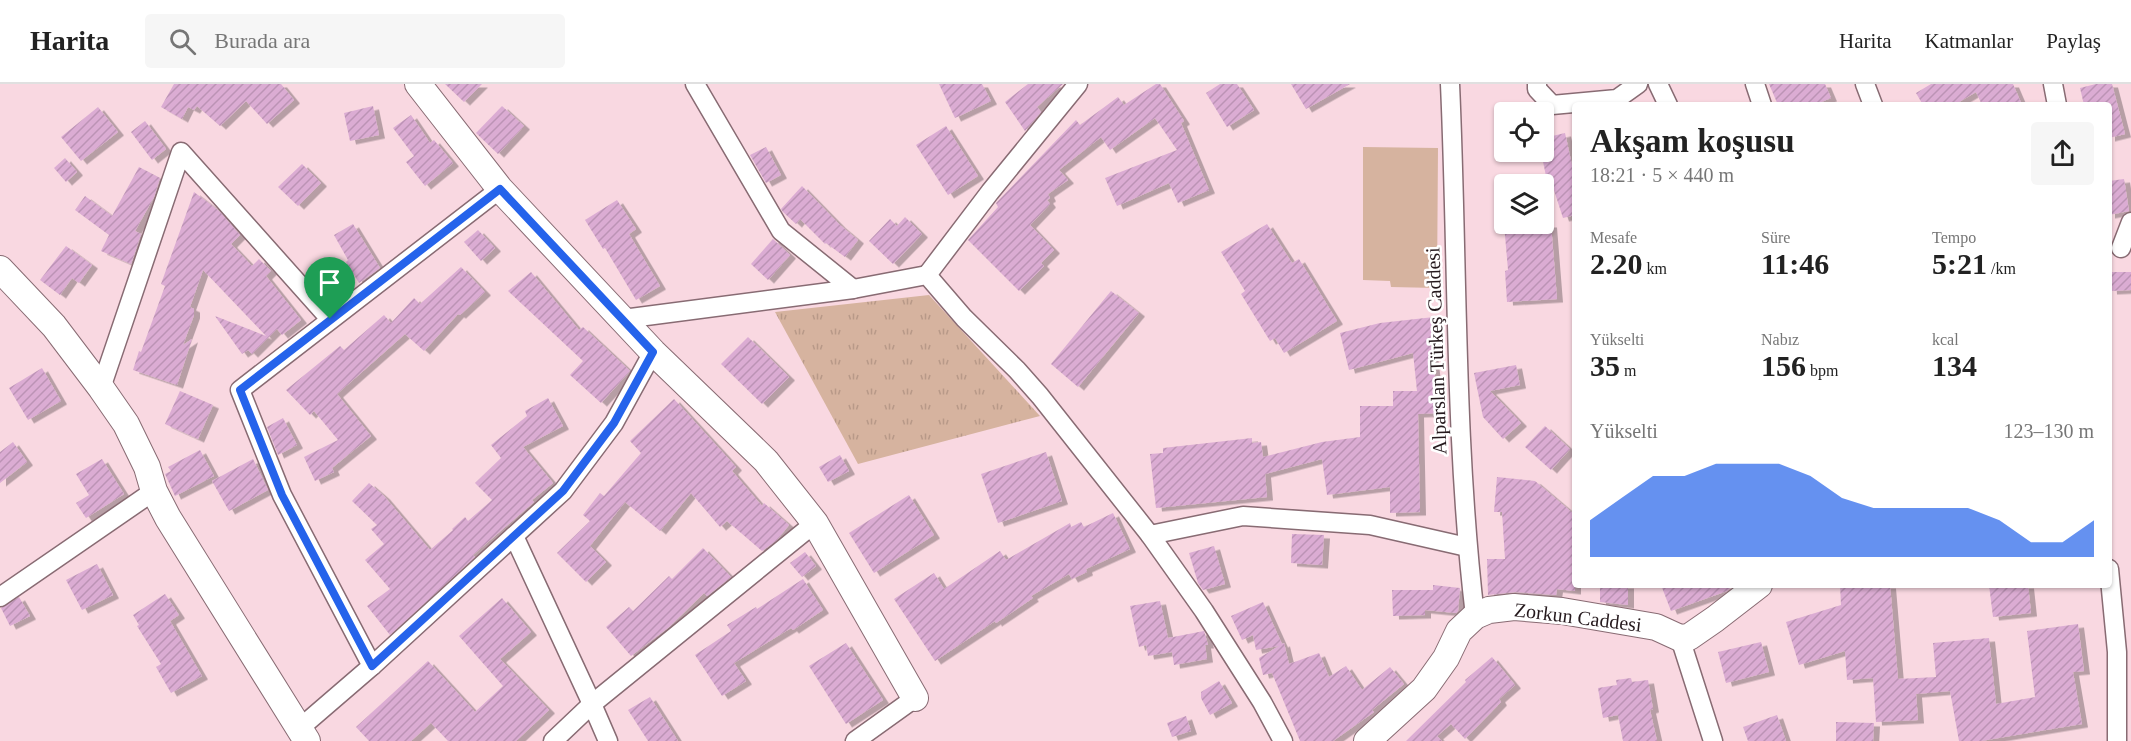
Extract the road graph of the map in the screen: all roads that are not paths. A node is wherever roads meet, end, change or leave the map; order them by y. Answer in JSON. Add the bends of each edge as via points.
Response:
{"nodes":[{"id":1,"x":418,"y":84,"type":"edge"},
{"id":2,"x":695,"y":84,"type":"edge"},
{"id":3,"x":1078,"y":84,"type":"edge"},
{"id":4,"x":1450,"y":84,"type":"edge"},
{"id":5,"x":1537,"y":84,"type":"edge"},
{"id":6,"x":1638,"y":84,"type":"edge"},
{"id":7,"x":1658,"y":84,"type":"edge"},
{"id":8,"x":1755,"y":84,"type":"edge"},
{"id":9,"x":1864,"y":84,"type":"edge"},
{"id":10,"x":2053,"y":84,"type":"edge"},
{"id":11,"x":1618,"y":102,"type":"edge"},
{"id":12,"x":1667,"y":102,"type":"edge"},
{"id":13,"x":1761,"y":102,"type":"edge"},
{"id":14,"x":1872,"y":102,"type":"edge"},
{"id":15,"x":2056,"y":102,"type":"edge"},
{"id":16,"x":1572,"y":104,"type":"edge"},
{"id":17,"x":500,"y":189,"type":"junction"},
{"id":18,"x":2131,"y":222,"type":"edge"},
{"id":19,"x":2120,"y":248,"type":"edge"},
{"id":20,"x":0,"y":269,"type":"edge"},
{"id":21,"x":927,"y":275,"type":"junction"},
{"id":22,"x":853,"y":289,"type":"junction"},
{"id":23,"x":330,"y":319,"type":"junction"},
{"id":24,"x":623,"y":319,"type":"junction"},
{"id":25,"x":653,"y":352,"type":"junction"},
{"id":26,"x":101,"y":388,"type":"junction"},
{"id":27,"x":154,"y":491,"type":"junction"},
{"id":28,"x":815,"y":523,"type":"junction"},
{"id":29,"x":1150,"y":535,"type":"junction"},
{"id":30,"x":514,"y":536,"type":"junction"},
{"id":31,"x":1467,"y":547,"type":"junction"},
{"id":32,"x":2112,"y":586,"type":"edge"},
{"id":33,"x":1746,"y":588,"type":"edge"},
{"id":34,"x":0,"y":597,"type":"edge"},
{"id":35,"x":1475,"y":616,"type":"junction"},
{"id":36,"x":1680,"y":638,"type":"junction"},
{"id":37,"x":2124,"y":652,"type":"edge"},
{"id":38,"x":372,"y":666,"type":"junction"},
{"id":39,"x":915,"y":698,"type":"joint"},
{"id":40,"x":592,"y":704,"type":"junction"},
{"id":41,"x":304,"y":734,"type":"edge"},
{"id":42,"x":553,"y":741,"type":"edge"},
{"id":43,"x":608,"y":741,"type":"edge"},
{"id":44,"x":855,"y":741,"type":"edge"},
{"id":45,"x":1283,"y":741,"type":"edge"},
{"id":46,"x":1367,"y":741,"type":"edge"},
{"id":47,"x":1713,"y":741,"type":"edge"},
{"id":48,"x":2118,"y":741,"type":"edge"}],
"edges":[{"from":1,"to":17,"type":"street"},
{"from":2,"to":22,"type":"street","via":[[781,231]]},
{"from":3,"to":21,"type":"street"},
{"from":4,"to":31,"type":"street","name":"Alparslan Türkeş Caddesi"},
{"from":5,"to":16,"type":"street","via":[[1552,105]]},
{"from":6,"to":11,"type":"street"},
{"from":7,"to":12,"type":"street"},
{"from":8,"to":13,"type":"street"},
{"from":9,"to":14,"type":"street"},
{"from":10,"to":15,"type":"street"},
{"from":17,"to":23,"type":"street"},
{"from":17,"to":24,"type":"street"},
{"from":18,"to":19,"type":"street"},
{"from":20,"to":26,"type":"street","via":[[54,326]]},
{"from":21,"to":22,"type":"street"},
{"from":21,"to":29,"type":"street","via":[[1048,405]]},
{"from":22,"to":24,"type":"street"},
{"from":23,"to":26,"type":"street","via":[[182,152]]},
{"from":23,"to":38,"type":"street","via":[[240,390],[282,495]]},
{"from":24,"to":25,"type":"street"},
{"from":25,"to":28,"type":"street","via":[[766,460]]},
{"from":25,"to":30,"type":"street","via":[[614,423],[563,491]]},
{"from":26,"to":27,"type":"street","via":[[126,424]]},
{"from":27,"to":34,"type":"street"},
{"from":27,"to":41,"type":"street"},
{"from":28,"to":39,"type":"street"},
{"from":28,"to":40,"type":"street"},
{"from":29,"to":31,"type":"street","via":[[1243,516],[1370,525]]},
{"from":29,"to":45,"type":"street","via":[[1204,611]]},
{"from":30,"to":38,"type":"street"},
{"from":30,"to":40,"type":"street"},
{"from":31,"to":35,"type":"street","name":"Alparslan Türkeş Caddesi"},
{"from":32,"to":37,"type":"street"},
{"from":33,"to":36,"type":"street","via":[[1715,619],[1689,637]]},
{"from":35,"to":36,"type":"street","name":"Zorkun Caddesi","via":[[1514,607],[1562,611],[1656,627]]},
{"from":35,"to":46,"type":"street","via":[[1459,630],[1446,658],[1424,689]]},
{"from":36,"to":47,"type":"street"},
{"from":37,"to":48,"type":"street"},
{"from":38,"to":41,"type":"street"},
{"from":39,"to":44,"type":"street"},
{"from":40,"to":42,"type":"street"},
{"from":40,"to":43,"type":"street"}]}
